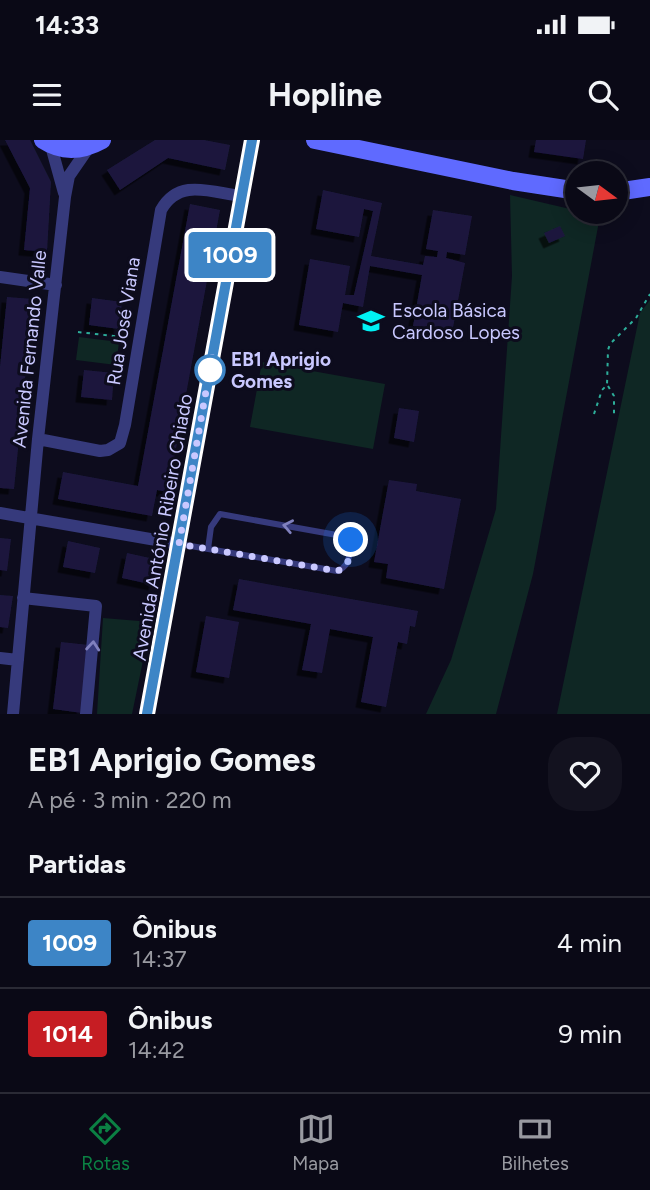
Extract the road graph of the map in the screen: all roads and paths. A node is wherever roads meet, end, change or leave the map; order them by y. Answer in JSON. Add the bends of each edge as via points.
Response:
{"nodes":[{"id":1,"x":252,"y":140,"type":"edge"},
{"id":2,"x":315,"y":140,"type":"edge"},
{"id":3,"x":47,"y":143,"type":"edge"},
{"id":4,"x":95,"y":144,"type":"edge"},
{"id":5,"x":366,"y":145,"type":"edge"},
{"id":6,"x":650,"y":187,"type":"edge"},
{"id":7,"x":565,"y":189,"type":"edge"},
{"id":8,"x":628,"y":190,"type":"edge"},
{"id":9,"x":241,"y":196,"type":"junction"},
{"id":10,"x":65,"y":197,"type":"junction"},
{"id":11,"x":0,"y":277,"type":"edge"},
{"id":12,"x":56,"y":285,"type":"junction"},
{"id":13,"x":650,"y":294,"type":"edge"},
{"id":14,"x":78,"y":332,"type":"dead end"},
{"id":15,"x":122,"y":337,"type":"dead end"},
{"id":16,"x":607,"y":385,"type":"junction"},
{"id":17,"x":594,"y":414,"type":"dead end"},
{"id":18,"x":614,"y":414,"type":"dead end"},
{"id":19,"x":38,"y":439,"type":"junction"},
{"id":20,"x":0,"y":513,"type":"edge"},
{"id":21,"x":31,"y":518,"type":"junction"},
{"id":22,"x":179,"y":544,"type":"junction"},
{"id":23,"x":208,"y":549,"type":"junction"},
{"id":24,"x":23,"y":598,"type":"junction"},
{"id":25,"x":0,"y":658,"type":"edge"},
{"id":26,"x":18,"y":660,"type":"junction"},
{"id":27,"x":13,"y":714,"type":"edge"},
{"id":28,"x":86,"y":714,"type":"edge"},
{"id":29,"x":147,"y":714,"type":"edge"}],
"edges":[{"from":1,"to":9,"type":"street","name":"Avenida António Ribeiro Chiado"},
{"from":2,"to":5,"type":"street"},
{"from":3,"to":4,"type":"street","via":[[64,149]]},
{"from":3,"to":10,"type":"street","name":"Avenida Fernando Valle"},
{"from":4,"to":10,"type":"street","name":"Avenida Fernando Valle","via":[[69,176]]},
{"from":5,"to":7,"type":"street"},
{"from":6,"to":8,"type":"street"},
{"from":9,"to":19,"type":"street","name":"Rua José Viana","via":[[184,188],[168,197],[161,210],[120,443],[100,451]]},
{"from":9,"to":22,"type":"street","name":"Avenida António Ribeiro Chiado"},
{"from":10,"to":12,"type":"street","name":"Avenida Fernando Valle"},
{"from":11,"to":12,"type":"street"},
{"from":12,"to":19,"type":"street","name":"Avenida Fernando Valle"},
{"from":13,"to":16,"type":"path","via":[[636,318],[610,344]]},
{"from":14,"to":15,"type":"path"},
{"from":16,"to":17,"type":"path"},
{"from":16,"to":18,"type":"path","via":[[614,396]]},
{"from":19,"to":21,"type":"street","name":"Avenida Fernando Valle"},
{"from":20,"to":21,"type":"street"},
{"from":21,"to":22,"type":"street"},
{"from":21,"to":24,"type":"street","name":"Avenida Fernando Valle"},
{"from":22,"to":23,"type":"lane"},
{"from":22,"to":29,"type":"street","name":"Avenida António Ribeiro Chiado"},
{"from":23,"to":23,"type":"lane","one_way":true,"via":[[337,571],[348,563],[351,544],[348,537],[220,514],[211,527]]},
{"from":24,"to":26,"type":"street","name":"Avenida Fernando Valle"},
{"from":28,"to":24,"type":"street","one_way":true,"via":[[96,606]]},
{"from":25,"to":26,"type":"street"},
{"from":26,"to":27,"type":"street","name":"Avenida Fernando Valle"}]}
